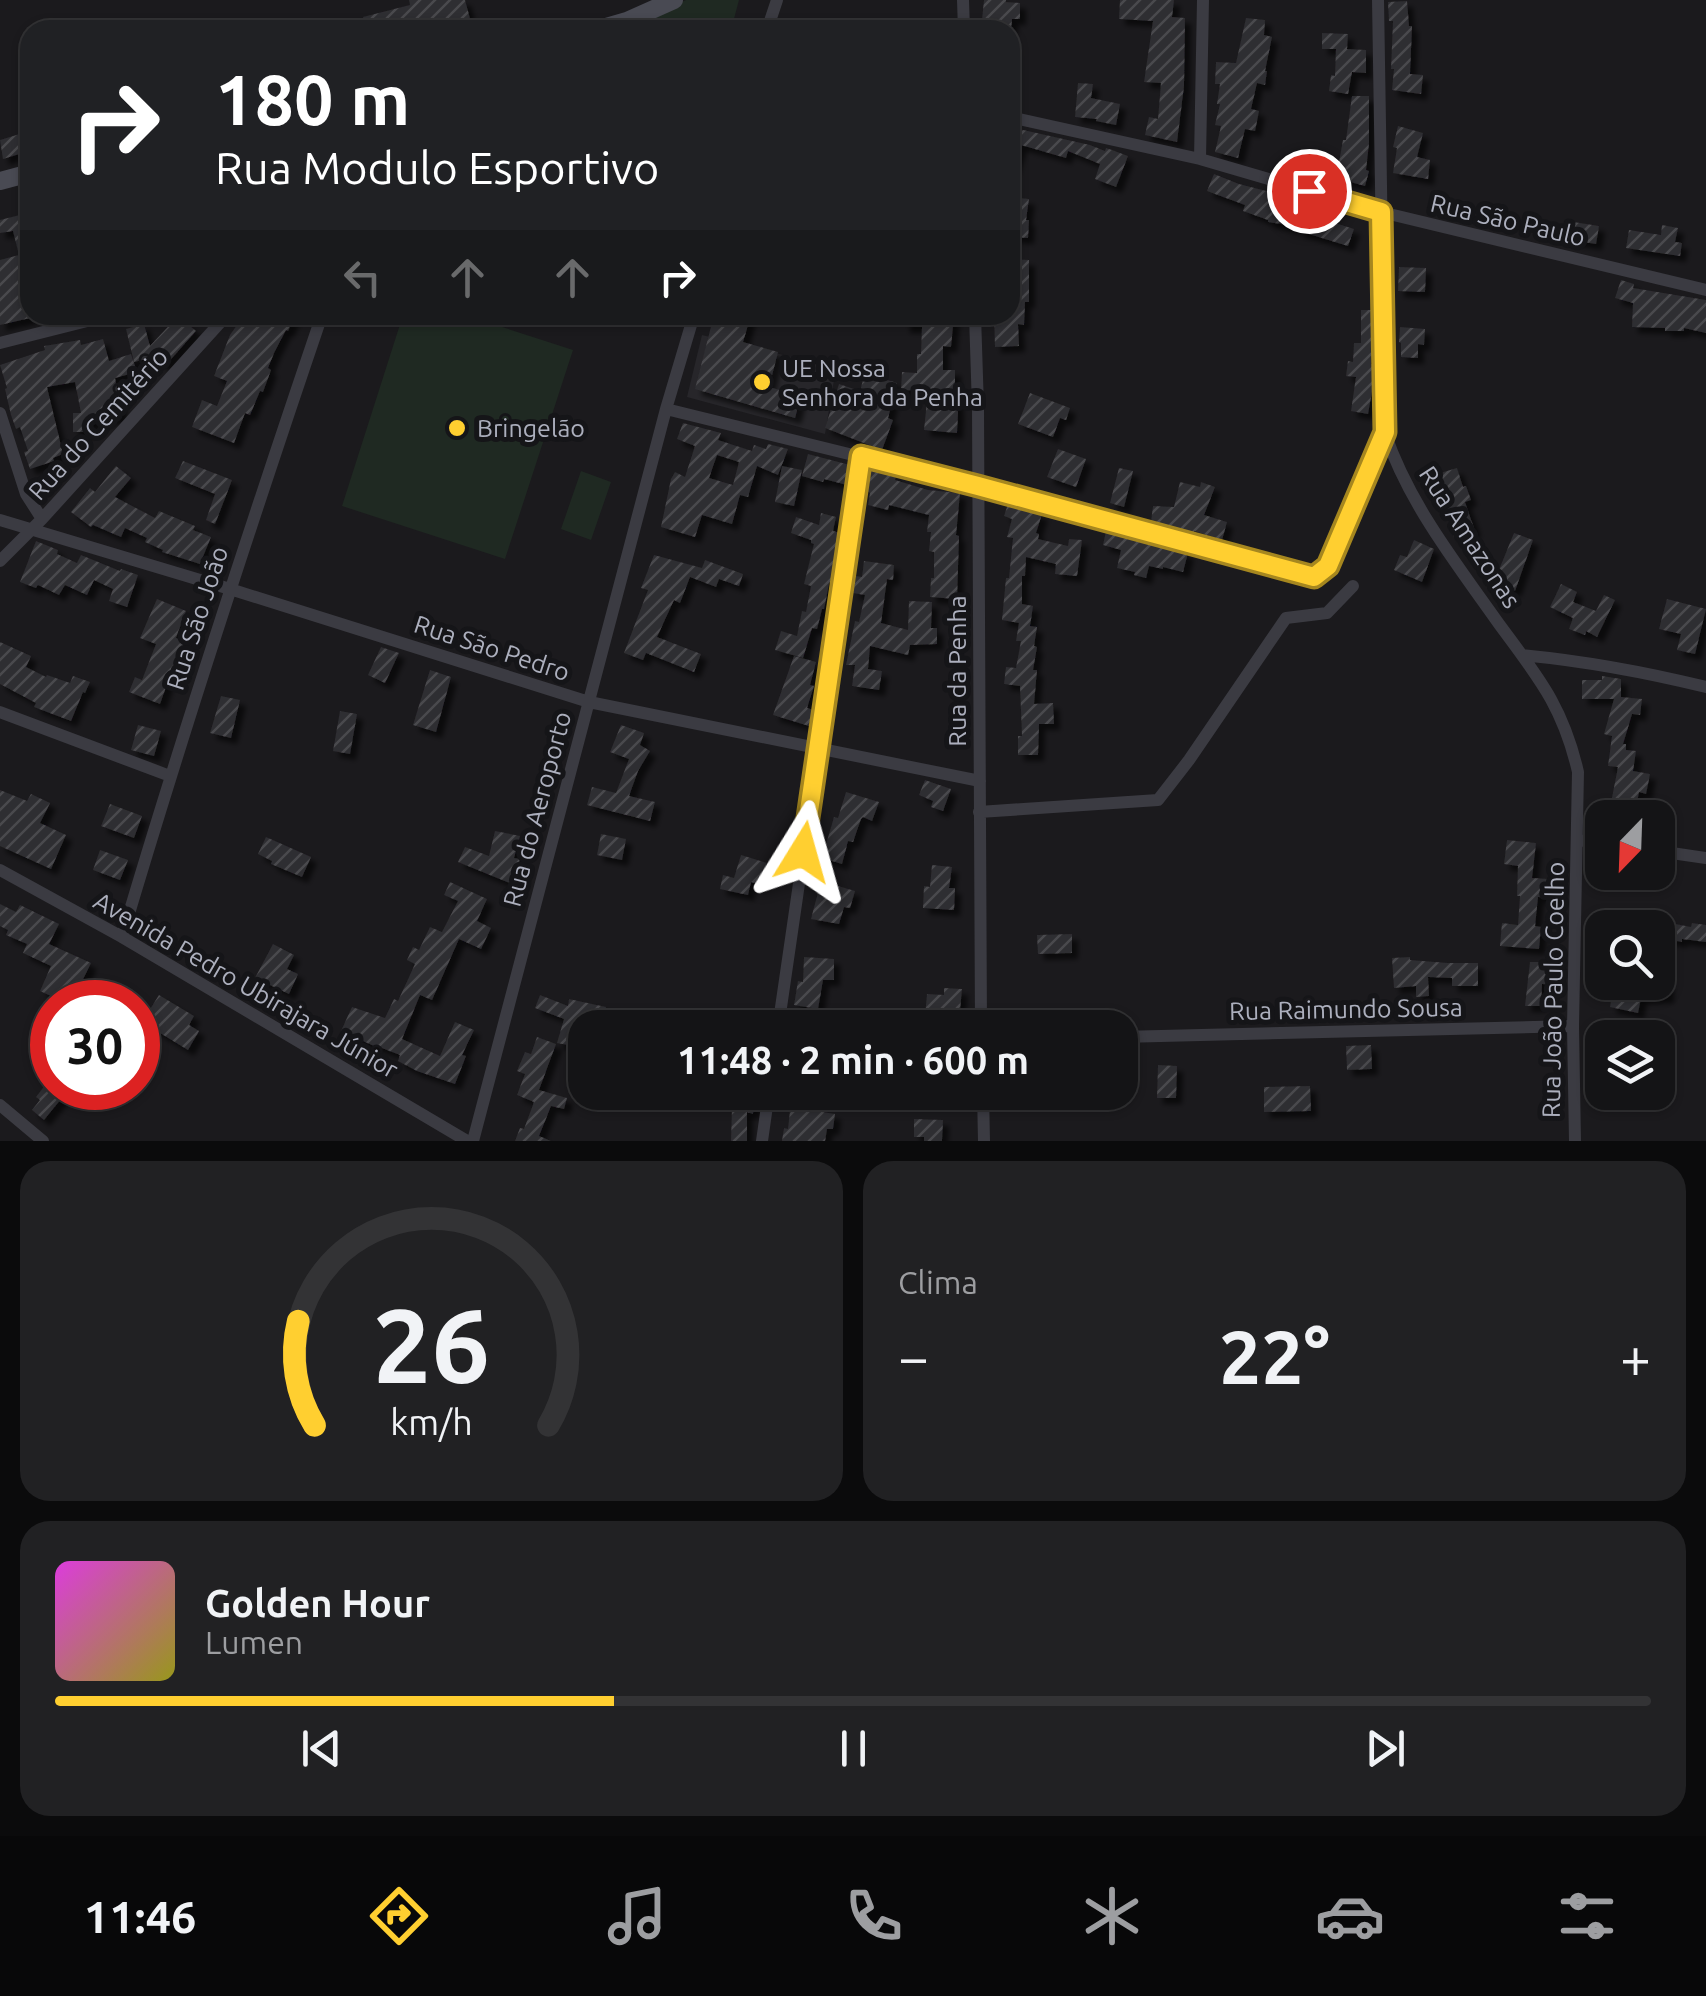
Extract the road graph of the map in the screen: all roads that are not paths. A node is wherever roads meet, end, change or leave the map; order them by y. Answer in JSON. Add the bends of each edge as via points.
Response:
{"nodes":[{"id":1,"x":674,"y":0,"type":"edge"},
{"id":2,"x":1203,"y":0,"type":"edge"},
{"id":3,"x":1378,"y":0,"type":"edge"},
{"id":4,"x":629,"y":20,"type":"edge"},
{"id":5,"x":1020,"y":119,"type":"edge"},
{"id":6,"x":1200,"y":159,"type":"junction"},
{"id":7,"x":1381,"y":212,"type":"junction"},
{"id":8,"x":1706,"y":290,"type":"edge"},
{"id":9,"x":71,"y":325,"type":"edge"},
{"id":10,"x":217,"y":325,"type":"edge"},
{"id":11,"x":319,"y":325,"type":"edge"},
{"id":12,"x":691,"y":325,"type":"edge"},
{"id":13,"x":975,"y":325,"type":"edge"},
{"id":14,"x":0,"y":343,"type":"edge"},
{"id":15,"x":666,"y":410,"type":"junction"},
{"id":16,"x":0,"y":413,"type":"edge"},
{"id":17,"x":1385,"y":432,"type":"junction"},
{"id":18,"x":861,"y":456,"type":"junction"},
{"id":19,"x":978,"y":486,"type":"junction"},
{"id":20,"x":0,"y":520,"type":"edge"},
{"id":21,"x":37,"y":524,"type":"junction"},
{"id":22,"x":0,"y":561,"type":"edge"},
{"id":23,"x":1352,"y":586,"type":"dead end"},
{"id":24,"x":230,"y":589,"type":"junction"},
{"id":25,"x":1522,"y":656,"type":"junction"},
{"id":26,"x":1706,"y":687,"type":"edge"},
{"id":27,"x":589,"y":702,"type":"junction"},
{"id":28,"x":0,"y":712,"type":"edge"},
{"id":29,"x":818,"y":747,"type":"junction"},
{"id":30,"x":170,"y":776,"type":"junction"},
{"id":31,"x":980,"y":781,"type":"junction"},
{"id":32,"x":979,"y":812,"type":"junction"},
{"id":33,"x":1577,"y":840,"type":"junction"},
{"id":34,"x":1585,"y":841,"type":"edge"},
{"id":35,"x":1675,"y":853,"type":"edge"},
{"id":36,"x":1706,"y":858,"type":"edge"},
{"id":37,"x":0,"y":870,"type":"edge"},
{"id":38,"x":122,"y":937,"type":"junction"},
{"id":39,"x":781,"y":1010,"type":"edge"},
{"id":40,"x":982,"y":1010,"type":"edge"},
{"id":41,"x":1573,"y":1026,"type":"junction"},
{"id":42,"x":1138,"y":1037,"type":"edge"},
{"id":43,"x":0,"y":1105,"type":"edge"},
{"id":44,"x":766,"y":1110,"type":"edge"},
{"id":45,"x":983,"y":1110,"type":"edge"},
{"id":46,"x":43,"y":1141,"type":"edge"},
{"id":47,"x":470,"y":1141,"type":"edge"},
{"id":48,"x":762,"y":1141,"type":"edge"},
{"id":49,"x":984,"y":1141,"type":"edge"},
{"id":50,"x":1574,"y":1141,"type":"edge"}],
"edges":[{"from":1,"to":4,"type":"street"},
{"from":2,"to":6,"type":"street"},
{"from":3,"to":7,"type":"street","name":"Rua Amazonas"},
{"from":5,"to":6,"type":"street","name":"Rua São Paulo"},
{"from":6,"to":7,"type":"street","name":"Rua São Paulo"},
{"from":7,"to":8,"type":"street","name":"Rua São Paulo"},
{"from":7,"to":17,"type":"street","name":"Rua Amazonas"},
{"from":9,"to":14,"type":"street"},
{"from":10,"to":21,"type":"street","name":"Rua do Cemitério"},
{"from":11,"to":24,"type":"street","name":"Rua São João"},
{"from":12,"to":15,"type":"street","name":"Rua do Aeroporto"},
{"from":13,"to":19,"type":"street","name":"Rua da Penha"},
{"from":15,"to":18,"type":"street"},
{"from":15,"to":27,"type":"street","name":"Rua do Aeroporto"},
{"from":16,"to":21,"type":"street"},
{"from":17,"to":19,"type":"street","via":[[1328,566],[1314,577]]},
{"from":17,"to":25,"type":"street","name":"Rua Amazonas","via":[[1421,510]]},
{"from":18,"to":19,"type":"street"},
{"from":18,"to":29,"type":"street"},
{"from":19,"to":31,"type":"street","name":"Rua da Penha"},
{"from":20,"to":21,"type":"street","name":"Rua São Pedro"},
{"from":21,"to":22,"type":"street","name":"Rua do Cemitério"},
{"from":21,"to":24,"type":"street","name":"Rua São Pedro"},
{"from":23,"to":32,"type":"street","via":[[1327,612],[1286,618],[1158,800]]},
{"from":24,"to":27,"type":"street","name":"Rua São Pedro"},
{"from":24,"to":30,"type":"street","name":"Rua São João"},
{"from":25,"to":26,"type":"street","via":[[1617,666]]},
{"from":25,"to":33,"type":"street","name":"Rua Amazonas","via":[[1570,739],[1578,772]]},
{"from":27,"to":29,"type":"street","name":"Rua São Pedro"},
{"from":27,"to":47,"type":"street","name":"Rua do Aeroporto"},
{"from":28,"to":30,"type":"street"},
{"from":29,"to":31,"type":"street","name":"Rua São Pedro"},
{"from":29,"to":39,"type":"street"},
{"from":30,"to":38,"type":"street","name":"Rua São João"},
{"from":31,"to":32,"type":"street","name":"Rua da Penha"},
{"from":32,"to":40,"type":"street","name":"Rua da Penha"},
{"from":33,"to":34,"type":"street"},
{"from":33,"to":41,"type":"street","name":"Rua João Paulo Coelho"},
{"from":35,"to":36,"type":"street"},
{"from":37,"to":38,"type":"street","name":"Avenida Pedro Ubirajara Júnior"},
{"from":38,"to":47,"type":"street","name":"Avenida Pedro Ubirajara Júnior"},
{"from":41,"to":42,"type":"street","name":"Rua Raimundo Sousa"},
{"from":41,"to":50,"type":"street","name":"Rua João Paulo Coelho"},
{"from":43,"to":46,"type":"street"},
{"from":44,"to":48,"type":"street"},
{"from":45,"to":49,"type":"street"}]}
